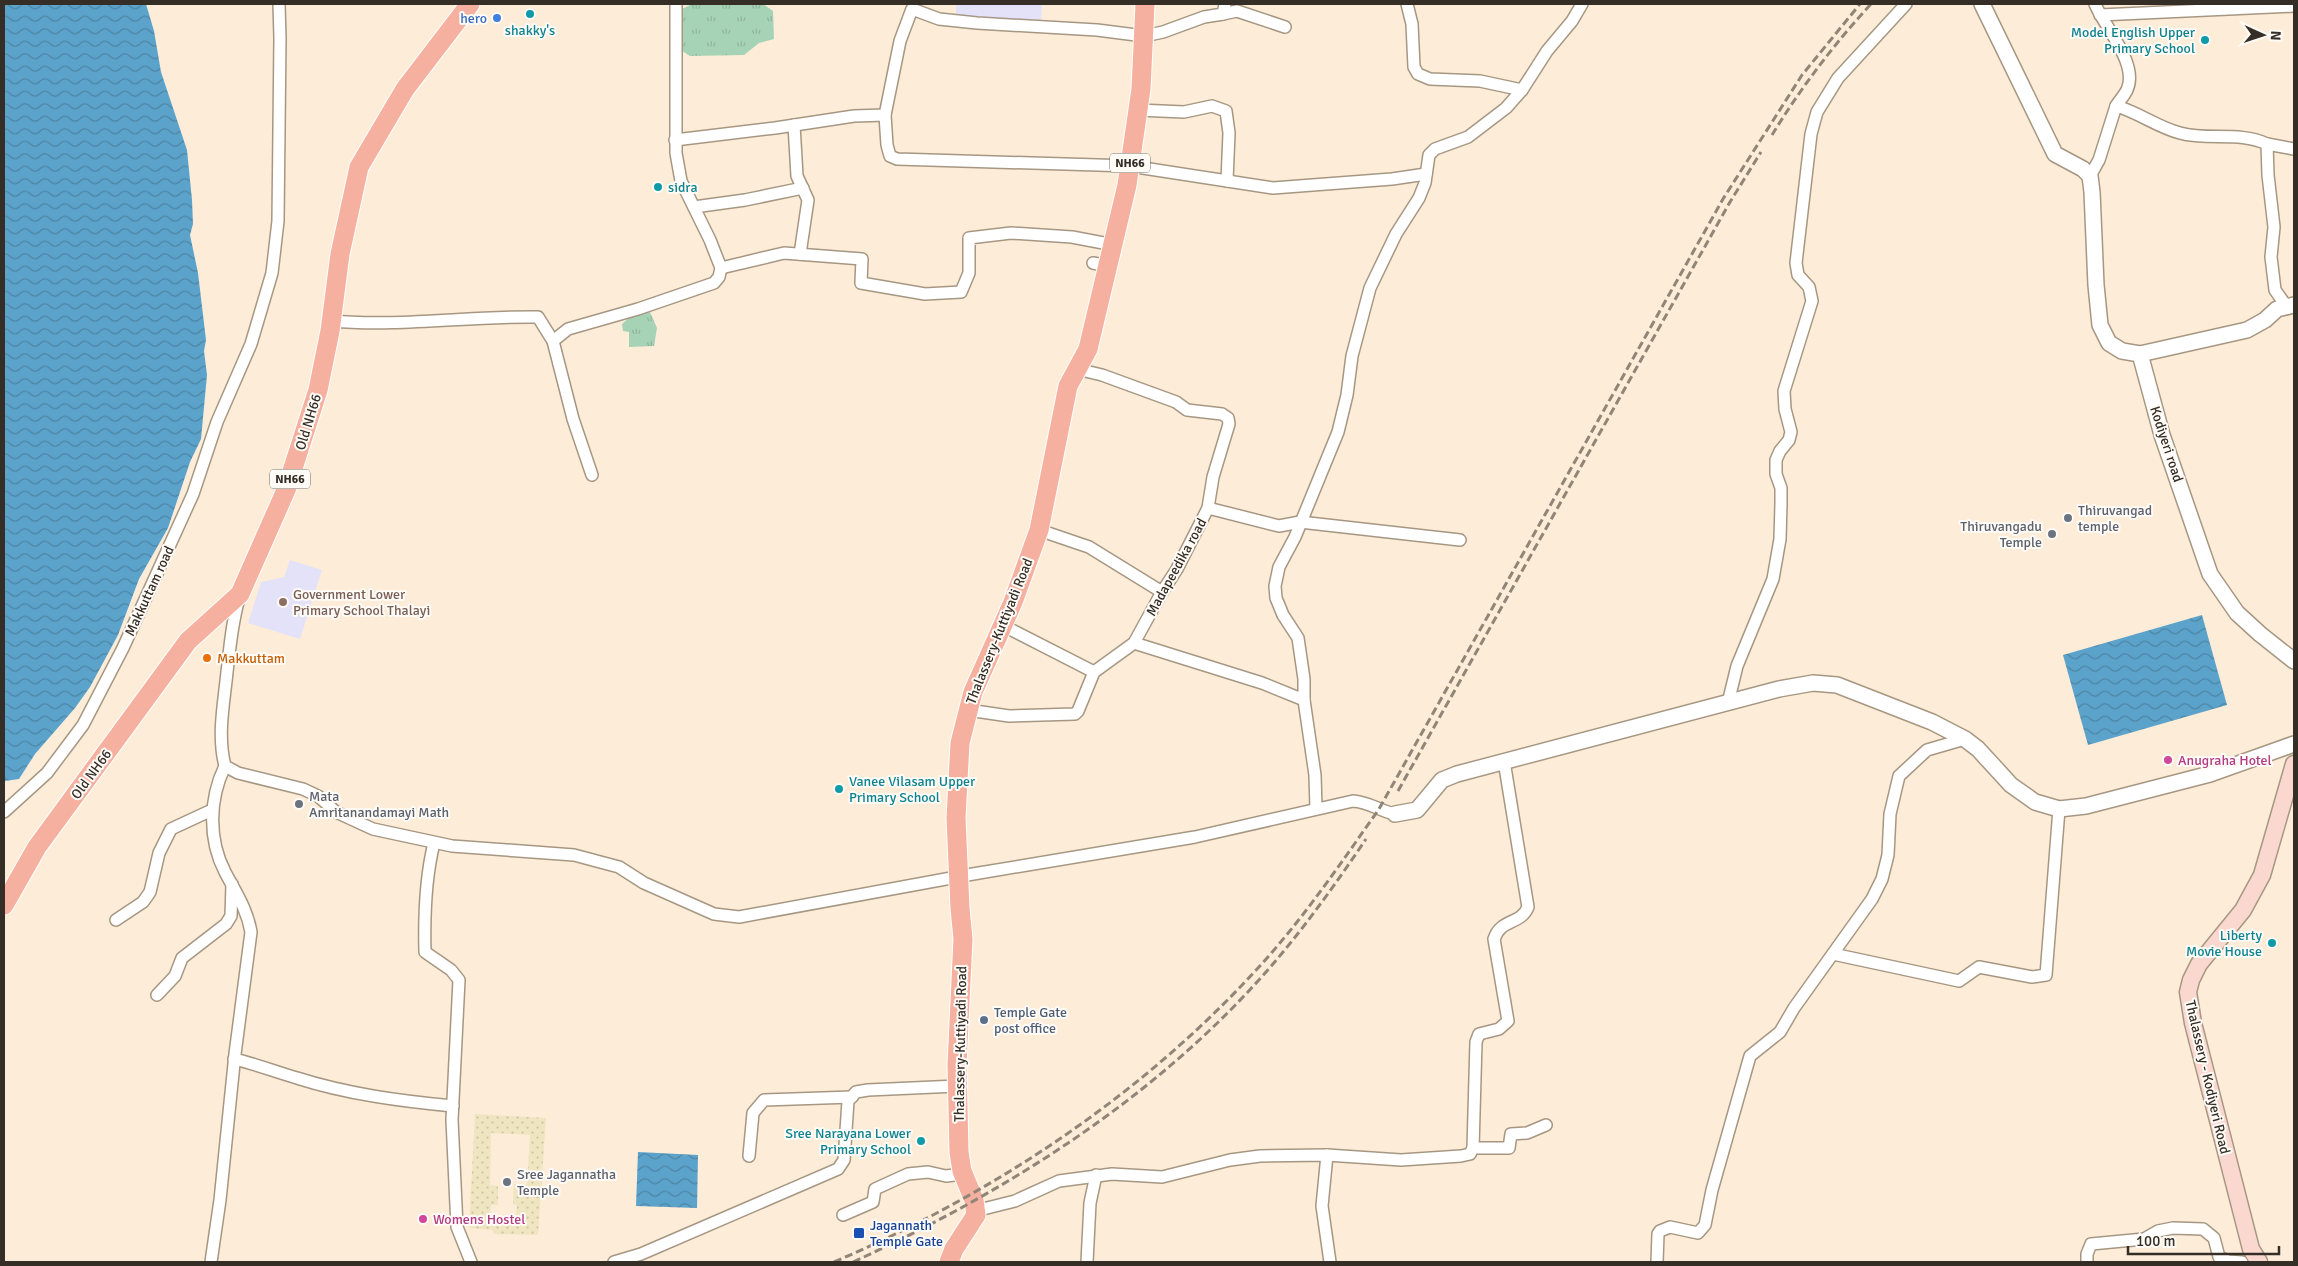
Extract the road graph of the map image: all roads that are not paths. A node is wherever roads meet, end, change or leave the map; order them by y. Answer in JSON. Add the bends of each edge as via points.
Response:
{"nodes":[{"id":1,"x":279,"y":4,"type":"edge"},
{"id":2,"x":470,"y":4,"type":"edge"},
{"id":3,"x":676,"y":4,"type":"edge"},
{"id":4,"x":933,"y":4,"type":"edge"},
{"id":5,"x":1145,"y":4,"type":"edge"},
{"id":6,"x":1407,"y":4,"type":"edge"},
{"id":7,"x":1582,"y":4,"type":"edge"},
{"id":8,"x":1906,"y":4,"type":"edge"},
{"id":9,"x":1982,"y":4,"type":"edge"},
{"id":10,"x":2096,"y":4,"type":"edge"},
{"id":11,"x":2294,"y":6,"type":"edge"},
{"id":12,"x":1224,"y":9,"type":"edge"},
{"id":13,"x":2100,"y":15,"type":"junction"},
{"id":14,"x":933,"y":17,"type":"junction"},
{"id":15,"x":1285,"y":27,"type":"dead end"},
{"id":16,"x":1144,"y":36,"type":"junction"},
{"id":17,"x":1522,"y":90,"type":"junction"},
{"id":18,"x":2116,"y":106,"type":"junction"},
{"id":19,"x":1138,"y":110,"type":"junction"},
{"id":20,"x":885,"y":114,"type":"junction"},
{"id":21,"x":794,"y":125,"type":"junction"},
{"id":22,"x":675,"y":140,"type":"junction"},
{"id":23,"x":2267,"y":144,"type":"junction"},
{"id":24,"x":2294,"y":149,"type":"edge"},
{"id":25,"x":1130,"y":166,"type":"junction"},
{"id":26,"x":1426,"y":174,"type":"junction"},
{"id":27,"x":2090,"y":176,"type":"junction"},
{"id":28,"x":1227,"y":181,"type":"junction"},
{"id":29,"x":803,"y":188,"type":"junction"},
{"id":30,"x":694,"y":207,"type":"junction"},
{"id":31,"x":1114,"y":245,"type":"junction"},
{"id":32,"x":800,"y":254,"type":"junction"},
{"id":33,"x":721,"y":268,"type":"junction"},
{"id":34,"x":2290,"y":306,"type":"edge"},
{"id":35,"x":331,"y":321,"type":"junction"},
{"id":36,"x":553,"y":341,"type":"junction"},
{"id":37,"x":2140,"y":354,"type":"junction"},
{"id":38,"x":1077,"y":369,"type":"junction"},
{"id":39,"x":592,"y":475,"type":"dead end"},
{"id":40,"x":1208,"y":508,"type":"junction"},
{"id":41,"x":1300,"y":522,"type":"junction"},
{"id":42,"x":1039,"y":530,"type":"junction"},
{"id":43,"x":1460,"y":540,"type":"dead end"},
{"id":44,"x":1162,"y":592,"type":"junction"},
{"id":45,"x":240,"y":594,"type":"junction"},
{"id":46,"x":1002,"y":625,"type":"junction"},
{"id":47,"x":1134,"y":643,"type":"junction"},
{"id":48,"x":2294,"y":660,"type":"edge"},
{"id":49,"x":1094,"y":672,"type":"junction"},
{"id":50,"x":1304,"y":700,"type":"junction"},
{"id":51,"x":1728,"y":703,"type":"junction"},
{"id":52,"x":968,"y":710,"type":"junction"},
{"id":53,"x":1965,"y":739,"type":"junction"},
{"id":54,"x":2294,"y":744,"type":"edge"},
{"id":55,"x":1504,"y":761,"type":"junction"},
{"id":56,"x":2294,"y":764,"type":"edge"},
{"id":57,"x":225,"y":766,"type":"junction"},
{"id":58,"x":1316,"y":809,"type":"junction"},
{"id":59,"x":2059,"y":809,"type":"junction"},
{"id":60,"x":212,"y":810,"type":"junction"},
{"id":61,"x":4,"y":812,"type":"edge"},
{"id":62,"x":1395,"y":814,"type":"joint"},
{"id":63,"x":434,"y":844,"type":"junction"},
{"id":64,"x":958,"y":878,"type":"junction"},
{"id":65,"x":232,"y":884,"type":"junction"},
{"id":66,"x":4,"y":905,"type":"edge"},
{"id":67,"x":116,"y":920,"type":"dead end"},
{"id":68,"x":1833,"y":954,"type":"junction"},
{"id":69,"x":157,"y":995,"type":"dead end"},
{"id":70,"x":234,"y":1060,"type":"junction"},
{"id":71,"x":957,"y":1086,"type":"junction"},
{"id":72,"x":852,"y":1097,"type":"junction"},
{"id":73,"x":452,"y":1106,"type":"junction"},
{"id":74,"x":1546,"y":1125,"type":"dead end"},
{"id":75,"x":1473,"y":1148,"type":"junction"},
{"id":76,"x":1327,"y":1155,"type":"junction"},
{"id":77,"x":749,"y":1156,"type":"dead end"},
{"id":78,"x":963,"y":1174,"type":"junction"},
{"id":79,"x":1096,"y":1175,"type":"junction"},
{"id":80,"x":975,"y":1210,"type":"junction"},
{"id":81,"x":843,"y":1216,"type":"dead end"},
{"id":82,"x":210,"y":1262,"type":"edge"},
{"id":83,"x":471,"y":1262,"type":"edge"},
{"id":84,"x":614,"y":1262,"type":"edge"},
{"id":85,"x":949,"y":1262,"type":"edge"},
{"id":86,"x":1087,"y":1262,"type":"edge"},
{"id":87,"x":1330,"y":1262,"type":"edge"},
{"id":88,"x":1657,"y":1262,"type":"edge"},
{"id":89,"x":2087,"y":1262,"type":"edge"},
{"id":90,"x":2242,"y":1262,"type":"edge"},
{"id":91,"x":2258,"y":1262,"type":"edge"}],
"edges":[{"from":1,"to":61,"type":"street","name":"Makkuttam road","via":[[278,221],[272,273],[251,344],[217,422],[193,494],[123,648],[87,716],[47,773]]},
{"from":2,"to":35,"type":"main road","name":"Old NH66","number":"NH66","via":[[405,88],[359,167],[340,254]]},
{"from":3,"to":22,"type":"street"},
{"from":4,"to":14,"type":"street"},
{"from":5,"to":16,"type":"main road","name":"Thalassery-Kuttiyadi Road","number":"NH66"},
{"from":6,"to":17,"type":"street","via":[[1412,24],[1414,67],[1418,74],[1430,79],[1480,81]]},
{"from":7,"to":17,"type":"street"},
{"from":8,"to":51,"type":"street","via":[[1838,78],[1817,112],[1796,263],[1798,275],[1809,287],[1812,301],[1784,391],[1791,432],[1776,460],[1781,488],[1780,539],[1773,579],[1738,666]]},
{"from":9,"to":27,"type":"street","via":[[2054,154]]},
{"from":10,"to":13,"type":"street"},
{"from":11,"to":13,"type":"street"},
{"from":12,"to":15,"type":"street"},
{"from":12,"to":16,"type":"street"},
{"from":13,"to":18,"type":"street","via":[[2128,61],[2128,89]]},
{"from":14,"to":16,"type":"street"},
{"from":14,"to":20,"type":"street","via":[[912,9],[900,41]]},
{"from":16,"to":19,"type":"main road","name":"Thalassery-Kuttiyadi Road","number":"NH66"},
{"from":17,"to":26,"type":"street","via":[[1506,108],[1468,137],[1429,154]]},
{"from":18,"to":23,"type":"street","via":[[2180,133],[2201,137],[2235,136]]},
{"from":18,"to":27,"type":"street","via":[[2099,160]]},
{"from":19,"to":25,"type":"main road","name":"Thalassery-Kuttiyadi Road","number":"NH66"},
{"from":19,"to":28,"type":"street","via":[[1184,112],[1212,106],[1226,111],[1229,133]]},
{"from":20,"to":21,"type":"street"},
{"from":20,"to":25,"type":"street","via":[[887,145],[890,156],[897,159]]},
{"from":21,"to":22,"type":"street"},
{"from":21,"to":29,"type":"street","via":[[797,176]]},
{"from":22,"to":30,"type":"street","via":[[681,181]]},
{"from":23,"to":24,"type":"street"},
{"from":23,"to":34,"type":"street","via":[[2275,290]]},
{"from":25,"to":28,"type":"street"},
{"from":25,"to":31,"type":"main road","name":"Thalassery-Kuttiyadi Road","number":"NH66"},
{"from":26,"to":28,"type":"street","via":[[1273,188]]},
{"from":26,"to":41,"type":"street","via":[[1420,198],[1396,234],[1370,288],[1352,356],[1338,432]]},
{"from":27,"to":37,"type":"street","via":[[2100,325],[2109,343]]},
{"from":29,"to":30,"type":"street"},
{"from":29,"to":32,"type":"street","via":[[808,200]]},
{"from":30,"to":33,"type":"street"},
{"from":31,"to":32,"type":"street","via":[[1072,237],[1011,233],[969,238],[969,273],[961,292],[925,294],[861,283],[862,259]]},
{"from":31,"to":38,"type":"main road","name":"Thalassery-Kuttiyadi Road","number":"NH66","via":[[1101,264],[1096,318],[1088,349]]},
{"from":32,"to":33,"type":"street","via":[[777,254]]},
{"from":33,"to":36,"type":"street","via":[[714,283],[568,329]]},
{"from":34,"to":37,"type":"street","via":[[2277,309],[2248,330]]},
{"from":35,"to":36,"type":"street","via":[[370,324],[538,317]]},
{"from":35,"to":45,"type":"main road","name":"Old NH66","number":"NH66","via":[[318,390],[286,490]]},
{"from":36,"to":39,"type":"street","via":[[573,419]]},
{"from":37,"to":48,"type":"street","name":"Kodiyeri road","via":[[2162,435],[2210,574],[2237,613]]},
{"from":38,"to":40,"type":"street","name":"Madapeedika road","via":[[1176,402],[1187,410],[1222,414],[1228,418]]},
{"from":38,"to":42,"type":"main road","name":"Thalassery-Kuttiyadi Road","via":[[1068,386]]},
{"from":40,"to":41,"type":"street","via":[[1279,526]]},
{"from":40,"to":44,"type":"street","name":"Madapeedika road"},
{"from":41,"to":43,"type":"street"},
{"from":41,"to":50,"type":"street","via":[[1279,567],[1275,586],[1283,614],[1298,638]]},
{"from":42,"to":44,"type":"street","via":[[1089,547]]},
{"from":42,"to":46,"type":"main road","name":"Thalassery-Kuttiyadi Road"},
{"from":44,"to":47,"type":"street","name":"Madapeedika road"},
{"from":45,"to":57,"type":"street","via":[[222,717],[221,750]]},
{"from":45,"to":66,"type":"main road","name":"Old NH66","number":"NH66","via":[[188,641],[37,848]]},
{"from":46,"to":49,"type":"street"},
{"from":46,"to":52,"type":"main road","name":"Thalassery-Kuttiyadi Road"},
{"from":47,"to":49,"type":"street","name":"Madapeedika road"},
{"from":47,"to":50,"type":"street"},
{"from":49,"to":52,"type":"street","via":[[1075,714],[1009,716]]},
{"from":50,"to":58,"type":"street","via":[[1315,775]]},
{"from":51,"to":53,"type":"street","via":[[1813,683],[1837,685],[1932,722]]},
{"from":51,"to":55,"type":"street"},
{"from":52,"to":64,"type":"main road","name":"Thalassery-Kuttiyadi Road","via":[[957,769]]},
{"from":53,"to":59,"type":"street","via":[[2011,785],[2036,802]]},
{"from":53,"to":68,"type":"street","via":[[1927,750],[1899,776],[1890,814],[1888,855],[1882,879],[1872,899]]},
{"from":54,"to":59,"type":"street","via":[[2210,774],[2086,806]]},
{"from":55,"to":62,"type":"street","via":[[1449,777],[1434,788],[1417,810]]},
{"from":55,"to":75,"type":"street","via":[[1528,906],[1518,919],[1497,930],[1494,939],[1508,1021],[1500,1029],[1479,1034],[1476,1042]]},
{"from":56,"to":91,"type":"main road","name":"Thalassery - Kodiyeri Road","via":[[2262,875],[2243,910],[2199,964],[2188,992],[2223,1147],[2251,1249]]},
{"from":57,"to":60,"type":"street","via":[[216,785]]},
{"from":57,"to":63,"type":"street","via":[[238,773],[303,789],[318,796],[336,812],[374,829]]},
{"from":58,"to":62,"type":"street","via":[[1353,801]]},
{"from":58,"to":64,"type":"street","via":[[1195,837]]},
{"from":59,"to":68,"type":"street","via":[[2046,975],[2032,978],[1979,967],[1958,980]]},
{"from":60,"to":65,"type":"street","via":[[216,852]]},
{"from":60,"to":67,"type":"street","via":[[171,829],[159,853],[150,892],[143,902]]},
{"from":63,"to":64,"type":"street","via":[[574,855],[619,867],[714,914],[739,917]]},
{"from":63,"to":73,"type":"street","via":[[424,915],[425,952],[451,970],[459,980]]},
{"from":64,"to":71,"type":"main road","name":"Thalassery-Kuttiyadi Road","via":[[963,939]]},
{"from":65,"to":69,"type":"street","via":[[231,916],[226,924],[182,958],[175,976]]},
{"from":65,"to":70,"type":"street","via":[[248,914],[251,932]]},
{"from":68,"to":88,"type":"street","via":[[1780,1032],[1750,1056],[1712,1190],[1706,1226],[1698,1232],[1667,1227],[1660,1230]]},
{"from":70,"to":73,"type":"street","via":[[259,1064],[297,1078],[362,1094]]},
{"from":70,"to":82,"type":"street","via":[[220,1200]]},
{"from":71,"to":72,"type":"street","via":[[868,1090],[856,1092]]},
{"from":71,"to":78,"type":"main road","name":"Thalassery-Kuttiyadi Road"},
{"from":72,"to":77,"type":"street","via":[[764,1100],[753,1113]]},
{"from":72,"to":84,"type":"street","via":[[848,1101],[844,1160],[838,1169],[641,1254]]},
{"from":73,"to":83,"type":"street","via":[[458,1227]]},
{"from":74,"to":75,"type":"street","via":[[1527,1133],[1511,1134],[1510,1148]]},
{"from":75,"to":76,"type":"street","via":[[1470,1154],[1461,1156],[1401,1160]]},
{"from":76,"to":79,"type":"street","via":[[1287,1154],[1230,1160],[1162,1177]]},
{"from":76,"to":87,"type":"street","via":[[1322,1206]]},
{"from":78,"to":80,"type":"main road","name":"Thalassery-Kuttiyadi Road"},
{"from":78,"to":81,"type":"street","via":[[908,1174],[875,1189],[873,1202]]},
{"from":79,"to":80,"type":"street","via":[[1059,1181],[1015,1201]]},
{"from":79,"to":86,"type":"street","via":[[1090,1203]]},
{"from":80,"to":85,"type":"main road"},
{"from":89,"to":90,"type":"street","via":[[2091,1244],[2144,1239],[2158,1231],[2173,1228],[2203,1229],[2214,1238],[2219,1257]]}]}
